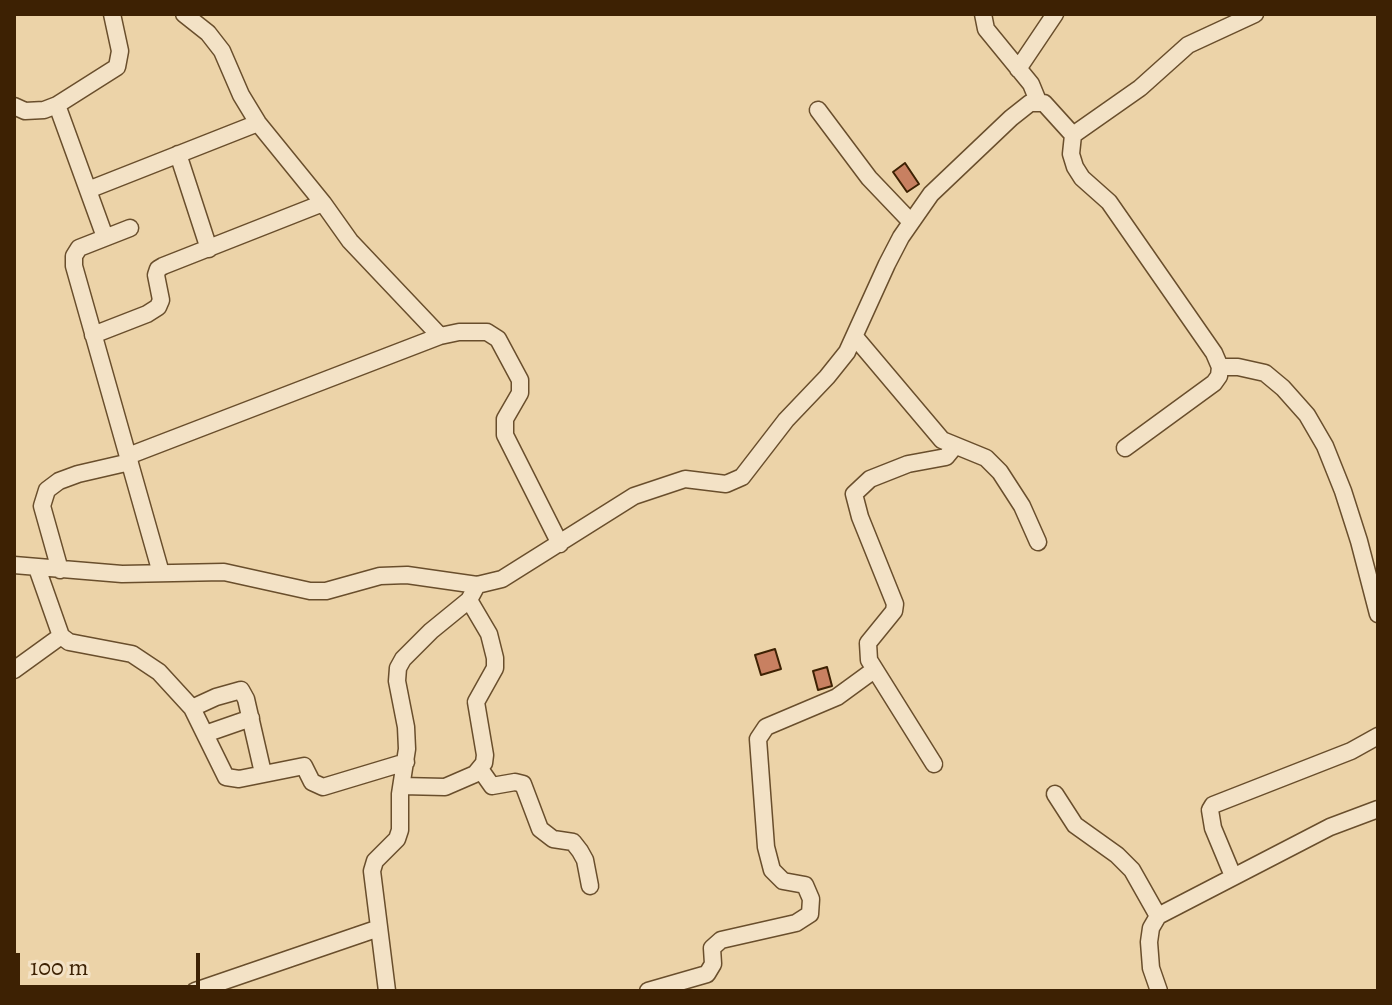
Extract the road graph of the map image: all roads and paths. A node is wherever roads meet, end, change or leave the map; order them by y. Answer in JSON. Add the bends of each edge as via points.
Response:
{"nodes":[{"id":1,"x":112,"y":14,"type":"edge"},
{"id":2,"x":184,"y":14,"type":"edge"},
{"id":3,"x":983,"y":14,"type":"edge"},
{"id":4,"x":1055,"y":14,"type":"edge"},
{"id":5,"x":1255,"y":14,"type":"edge"},
{"id":6,"x":1018,"y":69,"type":"junction"},
{"id":7,"x":1038,"y":101,"type":"junction"},
{"id":8,"x":57,"y":105,"type":"junction"},
{"id":9,"x":14,"y":106,"type":"edge"},
{"id":10,"x":818,"y":110,"type":"dead end"},
{"id":11,"x":258,"y":123,"type":"junction"},
{"id":12,"x":1073,"y":135,"type":"junction"},
{"id":13,"x":178,"y":154,"type":"junction"},
{"id":14,"x":88,"y":190,"type":"junction"},
{"id":15,"x":323,"y":203,"type":"junction"},
{"id":16,"x":911,"y":222,"type":"junction"},
{"id":17,"x":130,"y":228,"type":"dead end"},
{"id":18,"x":105,"y":237,"type":"junction"},
{"id":19,"x":209,"y":249,"type":"junction"},
{"id":20,"x":93,"y":335,"type":"junction"},
{"id":21,"x":440,"y":336,"type":"junction"},
{"id":22,"x":855,"y":337,"type":"junction"},
{"id":23,"x":1220,"y":367,"type":"junction"},
{"id":24,"x":955,"y":446,"type":"junction"},
{"id":25,"x":1125,"y":448,"type":"dead end"},
{"id":26,"x":129,"y":459,"type":"junction"},
{"id":27,"x":1038,"y":542,"type":"dead end"},
{"id":28,"x":560,"y":544,"type":"junction"},
{"id":29,"x":14,"y":565,"type":"edge"},
{"id":30,"x":37,"y":568,"type":"junction"},
{"id":31,"x":60,"y":570,"type":"junction"},
{"id":32,"x":161,"y":573,"type":"junction"},
{"id":33,"x":477,"y":585,"type":"junction"},
{"id":34,"x":469,"y":600,"type":"junction"},
{"id":35,"x":1378,"y":614,"type":"edge"},
{"id":36,"x":61,"y":636,"type":"junction"},
{"id":37,"x":14,"y":670,"type":"edge"},
{"id":38,"x":874,"y":670,"type":"junction"},
{"id":39,"x":192,"y":708,"type":"junction"},
{"id":40,"x":251,"y":718,"type":"junction"},
{"id":41,"x":205,"y":734,"type":"junction"},
{"id":42,"x":1378,"y":736,"type":"edge"},
{"id":43,"x":406,"y":762,"type":"junction"},
{"id":44,"x":934,"y":764,"type":"dead end"},
{"id":45,"x":480,"y":769,"type":"junction"},
{"id":46,"x":263,"y":773,"type":"junction"},
{"id":47,"x":402,"y":786,"type":"junction"},
{"id":48,"x":1055,"y":794,"type":"dead end"},
{"id":49,"x":1378,"y":809,"type":"edge"},
{"id":50,"x":1233,"y":876,"type":"junction"},
{"id":51,"x":590,"y":886,"type":"dead end"},
{"id":52,"x":1158,"y":916,"type":"junction"},
{"id":53,"x":379,"y":928,"type":"junction"},
{"id":54,"x":195,"y":991,"type":"edge"},
{"id":55,"x":387,"y":991,"type":"edge"},
{"id":56,"x":648,"y":991,"type":"edge"},
{"id":57,"x":1159,"y":991,"type":"edge"}],
"edges":[{"from":1,"to":8,"type":"street","via":[[120,51],[117,67]]},
{"from":2,"to":11,"type":"street","via":[[222,51]]},
{"from":3,"to":6,"type":"street","via":[[986,29]]},
{"from":4,"to":6,"type":"street"},
{"from":5,"to":12,"type":"street","via":[[1188,45],[1140,88]]},
{"from":6,"to":7,"type":"street"},
{"from":7,"to":12,"type":"street"},
{"from":7,"to":16,"type":"street","via":[[972,154]]},
{"from":8,"to":9,"type":"street","via":[[25,111]]},
{"from":8,"to":14,"type":"street"},
{"from":10,"to":16,"type":"street","via":[[869,178]]},
{"from":11,"to":13,"type":"street"},
{"from":11,"to":15,"type":"street"},
{"from":12,"to":23,"type":"street","via":[[1075,167],[1109,202]]},
{"from":13,"to":14,"type":"street"},
{"from":13,"to":19,"type":"street"},
{"from":14,"to":18,"type":"street"},
{"from":15,"to":19,"type":"street"},
{"from":15,"to":21,"type":"street","via":[[350,241]]},
{"from":16,"to":22,"type":"street"},
{"from":17,"to":18,"type":"street"},
{"from":18,"to":20,"type":"street","via":[[79,248],[74,256]]},
{"from":19,"to":20,"type":"street","via":[[158,269],[158,307]]},
{"from":20,"to":26,"type":"street"},
{"from":21,"to":26,"type":"street"},
{"from":21,"to":28,"type":"street","via":[[487,332],[504,348],[520,380],[520,393],[505,419],[505,435]]},
{"from":22,"to":24,"type":"street","via":[[942,440]]},
{"from":22,"to":28,"type":"street","via":[[742,477],[726,484],[685,479],[661,486],[634,496]]},
{"from":23,"to":25,"type":"street","via":[[1214,383]]},
{"from":23,"to":35,"type":"street","via":[[1265,373],[1307,415],[1343,491]]},
{"from":24,"to":27,"type":"street","via":[[986,458],[1000,472]]},
{"from":24,"to":38,"type":"street","via":[[946,457],[870,479],[854,494],[895,604],[868,643]]},
{"from":26,"to":31,"type":"street","via":[[59,481],[47,490],[42,506]]},
{"from":26,"to":32,"type":"street"},
{"from":28,"to":33,"type":"street","via":[[502,579]]},
{"from":29,"to":30,"type":"street"},
{"from":30,"to":31,"type":"street"},
{"from":30,"to":36,"type":"street"},
{"from":31,"to":32,"type":"street"},
{"from":32,"to":33,"type":"street","via":[[233,573],[310,591],[394,575]]},
{"from":33,"to":34,"type":"street"},
{"from":34,"to":43,"type":"street","via":[[398,668]]},
{"from":34,"to":45,"type":"street","via":[[489,634],[495,658],[476,702],[485,755]]},
{"from":36,"to":37,"type":"street"},
{"from":36,"to":39,"type":"street","via":[[132,654],[159,672]]},
{"from":38,"to":44,"type":"street"},
{"from":38,"to":56,"type":"street","via":[[837,697],[766,727],[758,739],[772,870],[783,881],[805,885],[810,914],[796,923],[721,940],[712,948],[713,964],[707,974]]},
{"from":39,"to":40,"type":"street","via":[[236,690],[244,693]]},
{"from":39,"to":41,"type":"street"},
{"from":40,"to":41,"type":"street"},
{"from":40,"to":46,"type":"street"},
{"from":41,"to":46,"type":"street","via":[[226,777]]},
{"from":42,"to":50,"type":"street","via":[[1213,805],[1213,828]]},
{"from":43,"to":46,"type":"street","via":[[323,787],[312,782],[304,766]]},
{"from":43,"to":47,"type":"street"},
{"from":45,"to":47,"type":"street","via":[[445,787]]},
{"from":45,"to":51,"type":"street","via":[[492,786],[523,784],[540,829],[553,839],[573,842],[580,851]]},
{"from":47,"to":53,"type":"street","via":[[397,839],[372,871]]},
{"from":48,"to":52,"type":"street","via":[[1075,825],[1132,870]]},
{"from":49,"to":50,"type":"street"},
{"from":50,"to":52,"type":"street"},
{"from":52,"to":57,"type":"street","via":[[1149,942]]},
{"from":53,"to":54,"type":"street"},
{"from":53,"to":55,"type":"street"}]}
